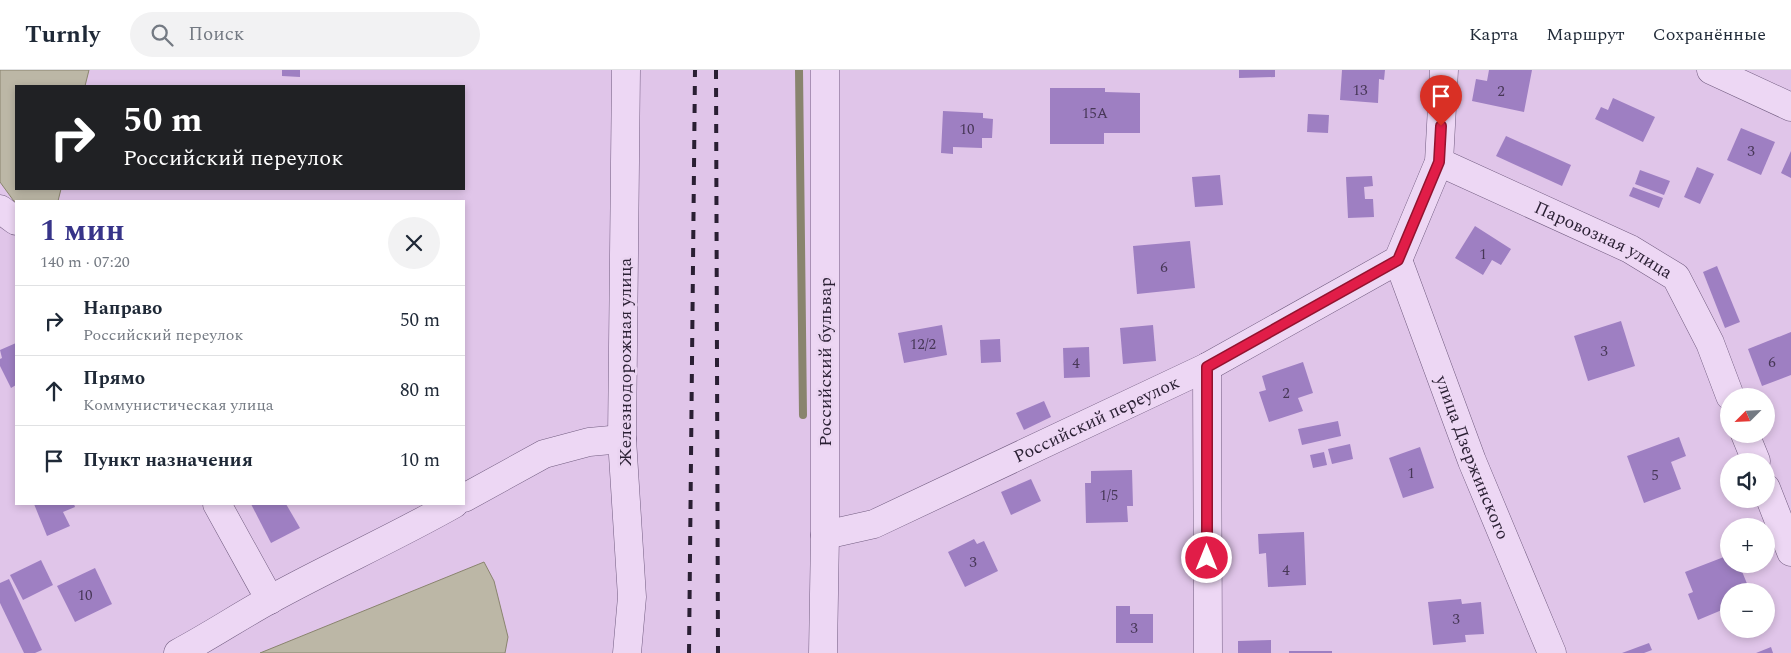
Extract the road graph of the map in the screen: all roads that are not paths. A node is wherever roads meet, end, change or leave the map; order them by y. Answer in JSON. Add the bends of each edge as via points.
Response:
{"nodes":[{"id":1,"x":626,"y":70,"type":"edge"},
{"id":2,"x":825,"y":70,"type":"edge"},
{"id":3,"x":1444,"y":70,"type":"edge"},
{"id":4,"x":1711,"y":70,"type":"edge"},
{"id":5,"x":1791,"y":107,"type":"edge"},
{"id":6,"x":1439,"y":162,"type":"junction"},
{"id":7,"x":0,"y":209,"type":"edge"},
{"id":8,"x":15,"y":219,"type":"edge"},
{"id":9,"x":1398,"y":260,"type":"junction"},
{"id":10,"x":1207,"y":367,"type":"junction"},
{"id":11,"x":1727,"y":388,"type":"edge"},
{"id":12,"x":622,"y":439,"type":"junction"},
{"id":13,"x":465,"y":497,"type":"edge"},
{"id":14,"x":218,"y":505,"type":"edge"},
{"id":15,"x":452,"y":505,"type":"edge"},
{"id":16,"x":1774,"y":508,"type":"edge"},
{"id":17,"x":825,"y":535,"type":"junction"},
{"id":18,"x":1791,"y":552,"type":"edge"},
{"id":19,"x":270,"y":600,"type":"junction"},
{"id":20,"x":178,"y":653,"type":"edge"},
{"id":21,"x":628,"y":653,"type":"edge"},
{"id":22,"x":823,"y":653,"type":"edge"},
{"id":23,"x":1208,"y":653,"type":"edge"},
{"id":24,"x":1552,"y":653,"type":"edge"}],
"edges":[{"from":1,"to":12,"type":"street","name":"Железнодорожная улица"},
{"from":2,"to":17,"type":"street","name":"Российский бульвар"},
{"from":3,"to":6,"type":"street"},
{"from":4,"to":5,"type":"street"},
{"from":6,"to":9,"type":"street"},
{"from":6,"to":11,"type":"street","name":"Паровозная улица","via":[[1630,249],[1676,278],[1710,343]]},
{"from":7,"to":8,"type":"street"},
{"from":9,"to":10,"type":"street","name":"Российский переулок"},
{"from":9,"to":24,"type":"street","name":"улица Дзержинского","via":[[1472,460]]},
{"from":10,"to":17,"type":"street","name":"Российский переулок","via":[[874,524]]},
{"from":10,"to":23,"type":"street"},
{"from":12,"to":13,"type":"street","via":[[589,442],[544,454]]},
{"from":12,"to":21,"type":"street","name":"Железнодорожная улица","via":[[632,597]]},
{"from":14,"to":19,"type":"street"},
{"from":15,"to":19,"type":"street"},
{"from":16,"to":18,"type":"street"},
{"from":17,"to":22,"type":"street","name":"Российский бульвар"},
{"from":19,"to":20,"type":"street"}]}
